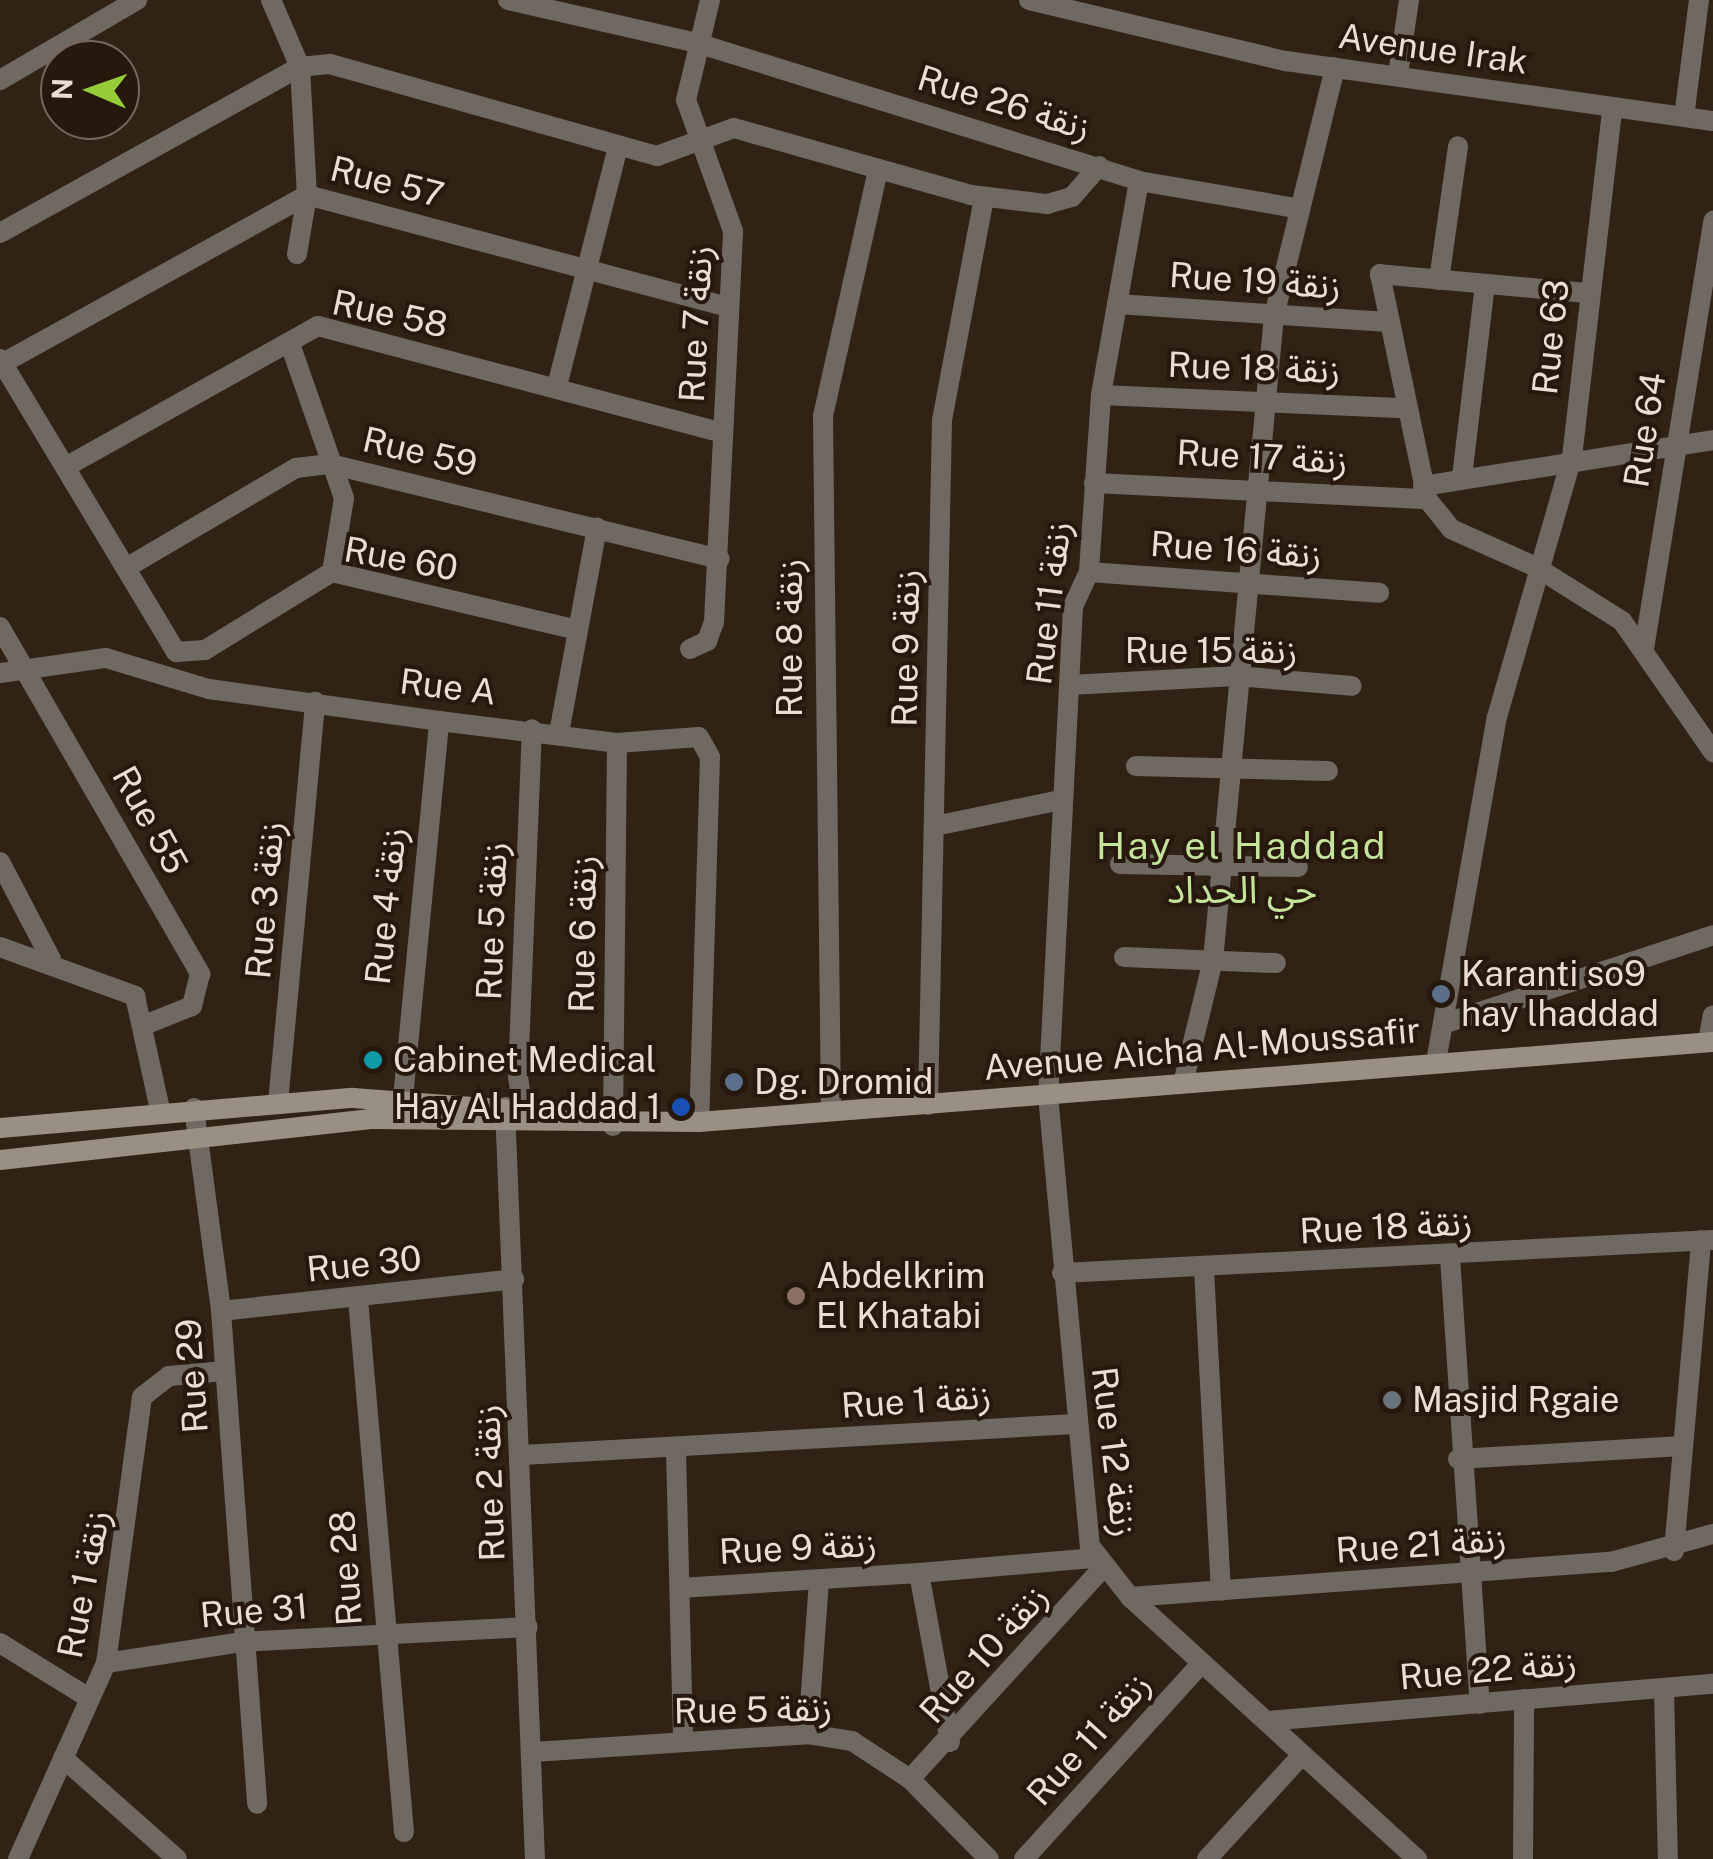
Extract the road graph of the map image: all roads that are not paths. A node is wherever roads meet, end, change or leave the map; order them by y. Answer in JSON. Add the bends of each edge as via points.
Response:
{"nodes":[{"id":1,"x":137,"y":0,"type":"edge"},
{"id":2,"x":271,"y":0,"type":"edge"},
{"id":3,"x":508,"y":0,"type":"edge"},
{"id":4,"x":710,"y":0,"type":"edge"},
{"id":5,"x":1028,"y":0,"type":"edge"},
{"id":6,"x":1408,"y":0,"type":"edge"},
{"id":7,"x":1700,"y":0,"type":"edge"},
{"id":8,"x":697,"y":43,"type":"junction"},
{"id":9,"x":1335,"y":67,"type":"junction"},
{"id":10,"x":300,"y":68,"type":"junction"},
{"id":11,"x":1398,"y":74,"type":"junction"},
{"id":12,"x":0,"y":80,"type":"edge"},
{"id":13,"x":1612,"y":109,"type":"junction"},
{"id":14,"x":1684,"y":117,"type":"junction"},
{"id":15,"x":1713,"y":120,"type":"edge"},
{"id":16,"x":699,"y":142,"type":"junction"},
{"id":17,"x":618,"y":146,"type":"junction"},
{"id":18,"x":1458,"y":146,"type":"dead end"},
{"id":19,"x":1099,"y":166,"type":"junction"},
{"id":20,"x":878,"y":170,"type":"junction"},
{"id":21,"x":1139,"y":181,"type":"junction"},
{"id":22,"x":306,"y":194,"type":"junction"},
{"id":23,"x":984,"y":196,"type":"junction"},
{"id":24,"x":1296,"y":208,"type":"junction"},
{"id":25,"x":1713,"y":221,"type":"edge"},
{"id":26,"x":0,"y":233,"type":"edge"},
{"id":27,"x":297,"y":254,"type":"dead end"},
{"id":28,"x":586,"y":267,"type":"junction"},
{"id":29,"x":1439,"y":280,"type":"junction"},
{"id":30,"x":1485,"y":285,"type":"junction"},
{"id":31,"x":1588,"y":294,"type":"junction"},
{"id":32,"x":1117,"y":304,"type":"junction"},
{"id":33,"x":728,"y":307,"type":"junction"},
{"id":34,"x":1274,"y":316,"type":"junction"},
{"id":35,"x":1388,"y":322,"type":"junction"},
{"id":36,"x":290,"y":344,"type":"junction"},
{"id":37,"x":2,"y":361,"type":"edge"},
{"id":38,"x":557,"y":386,"type":"junction"},
{"id":39,"x":1101,"y":395,"type":"junction"},
{"id":40,"x":1265,"y":399,"type":"junction"},
{"id":41,"x":1404,"y":408,"type":"junction"},
{"id":42,"x":723,"y":433,"type":"junction"},
{"id":43,"x":1713,"y":440,"type":"edge"},
{"id":44,"x":1675,"y":444,"type":"junction"},
{"id":45,"x":1572,"y":457,"type":"junction"},
{"id":46,"x":330,"y":464,"type":"junction"},
{"id":47,"x":69,"y":465,"type":"junction"},
{"id":48,"x":1462,"y":477,"type":"junction"},
{"id":49,"x":1094,"y":483,"type":"junction"},
{"id":50,"x":1256,"y":486,"type":"junction"},
{"id":51,"x":1425,"y":492,"type":"junction"},
{"id":52,"x":597,"y":527,"type":"junction"},
{"id":53,"x":720,"y":558,"type":"junction"},
{"id":54,"x":1536,"y":567,"type":"junction"},
{"id":55,"x":126,"y":568,"type":"junction"},
{"id":56,"x":332,"y":572,"type":"junction"},
{"id":57,"x":1089,"y":572,"type":"junction"},
{"id":58,"x":1246,"y":583,"type":"junction"},
{"id":59,"x":1379,"y":593,"type":"dead end"},
{"id":60,"x":0,"y":627,"type":"edge"},
{"id":61,"x":573,"y":629,"type":"junction"},
{"id":62,"x":1644,"y":648,"type":"junction"},
{"id":63,"x":690,"y":649,"type":"dead end"},
{"id":64,"x":176,"y":652,"type":"junction"},
{"id":65,"x":26,"y":666,"type":"junction"},
{"id":66,"x":0,"y":673,"type":"edge"},
{"id":67,"x":166,"y":674,"type":"junction"},
{"id":68,"x":1236,"y":676,"type":"junction"},
{"id":69,"x":1070,"y":686,"type":"junction"},
{"id":70,"x":1352,"y":686,"type":"dead end"},
{"id":71,"x":315,"y":702,"type":"junction"},
{"id":72,"x":439,"y":721,"type":"junction"},
{"id":73,"x":532,"y":729,"type":"junction"},
{"id":74,"x":560,"y":733,"type":"junction"},
{"id":75,"x":618,"y":743,"type":"junction"},
{"id":76,"x":1713,"y":752,"type":"edge"},
{"id":77,"x":1136,"y":766,"type":"dead end"},
{"id":78,"x":1228,"y":768,"type":"junction"},
{"id":79,"x":1328,"y":771,"type":"dead end"},
{"id":80,"x":1061,"y":800,"type":"junction"},
{"id":81,"x":935,"y":826,"type":"junction"},
{"id":82,"x":0,"y":862,"type":"edge"},
{"id":83,"x":1120,"y":864,"type":"dead end"},
{"id":84,"x":1221,"y":866,"type":"junction"},
{"id":85,"x":1298,"y":868,"type":"dead end"},
{"id":86,"x":1713,"y":935,"type":"edge"},
{"id":87,"x":0,"y":947,"type":"edge"},
{"id":88,"x":1124,"y":957,"type":"dead end"},
{"id":89,"x":51,"y":958,"type":"junction"},
{"id":90,"x":1214,"y":960,"type":"junction"},
{"id":91,"x":1276,"y":963,"type":"dead end"},
{"id":92,"x":1713,"y":1015,"type":"edge"},
{"id":93,"x":148,"y":1024,"type":"junction"},
{"id":94,"x":1444,"y":1024,"type":"junction"},
{"id":95,"x":1711,"y":1042,"type":"edge"},
{"id":96,"x":1436,"y":1062,"type":"junction"},
{"id":97,"x":1184,"y":1079,"type":"junction"},
{"id":98,"x":1048,"y":1095,"type":"junction"},
{"id":99,"x":403,"y":1098,"type":"junction"},
{"id":100,"x":278,"y":1103,"type":"junction"},
{"id":101,"x":928,"y":1105,"type":"junction"},
{"id":102,"x":194,"y":1108,"type":"junction"},
{"id":103,"x":160,"y":1110,"type":"junction"},
{"id":104,"x":832,"y":1111,"type":"junction"},
{"id":105,"x":513,"y":1113,"type":"junction"},
{"id":106,"x":698,"y":1122,"type":"junction"},
{"id":107,"x":613,"y":1126,"type":"junction"},
{"id":108,"x":0,"y":1128,"type":"edge"},
{"id":109,"x":198,"y":1134,"type":"junction"},
{"id":110,"x":0,"y":1160,"type":"edge"},
{"id":111,"x":1707,"y":1240,"type":"edge"},
{"id":112,"x":1450,"y":1257,"type":"junction"},
{"id":113,"x":1204,"y":1269,"type":"junction"},
{"id":114,"x":1062,"y":1273,"type":"junction"},
{"id":115,"x":514,"y":1279,"type":"junction"},
{"id":116,"x":358,"y":1299,"type":"junction"},
{"id":117,"x":221,"y":1311,"type":"junction"},
{"id":118,"x":224,"y":1371,"type":"junction"},
{"id":119,"x":1074,"y":1424,"type":"junction"},
{"id":120,"x":1683,"y":1446,"type":"junction"},
{"id":121,"x":676,"y":1450,"type":"junction"},
{"id":122,"x":522,"y":1456,"type":"junction"},
{"id":123,"x":1458,"y":1458,"type":"junction"},
{"id":124,"x":1713,"y":1534,"type":"edge"},
{"id":125,"x":1674,"y":1552,"type":"junction"},
{"id":126,"x":1098,"y":1564,"type":"junction"},
{"id":127,"x":919,"y":1573,"type":"junction"},
{"id":128,"x":1469,"y":1575,"type":"junction"},
{"id":129,"x":819,"y":1579,"type":"junction"},
{"id":130,"x":680,"y":1588,"type":"junction"},
{"id":131,"x":1221,"y":1591,"type":"junction"},
{"id":132,"x":1130,"y":1597,"type":"junction"},
{"id":133,"x":528,"y":1627,"type":"junction"},
{"id":134,"x":383,"y":1634,"type":"junction"},
{"id":135,"x":241,"y":1642,"type":"junction"},
{"id":136,"x":0,"y":1643,"type":"edge"},
{"id":137,"x":106,"y":1663,"type":"junction"},
{"id":138,"x":1202,"y":1663,"type":"junction"},
{"id":139,"x":1713,"y":1684,"type":"edge"},
{"id":140,"x":1664,"y":1689,"type":"junction"},
{"id":141,"x":89,"y":1698,"type":"junction"},
{"id":142,"x":1524,"y":1699,"type":"junction"},
{"id":143,"x":1480,"y":1704,"type":"junction"},
{"id":144,"x":1268,"y":1722,"type":"junction"},
{"id":145,"x":808,"y":1734,"type":"junction"},
{"id":146,"x":683,"y":1741,"type":"junction"},
{"id":147,"x":950,"y":1742,"type":"junction"},
{"id":148,"x":533,"y":1752,"type":"junction"},
{"id":149,"x":1302,"y":1755,"type":"junction"},
{"id":150,"x":63,"y":1758,"type":"junction"},
{"id":151,"x":910,"y":1779,"type":"junction"},
{"id":152,"x":256,"y":1804,"type":"dead end"},
{"id":153,"x":404,"y":1832,"type":"dead end"},
{"id":154,"x":15,"y":1855,"type":"edge"},
{"id":155,"x":176,"y":1859,"type":"edge"},
{"id":156,"x":535,"y":1859,"type":"edge"},
{"id":157,"x":990,"y":1859,"type":"edge"},
{"id":158,"x":1024,"y":1859,"type":"edge"},
{"id":159,"x":1207,"y":1859,"type":"edge"},
{"id":160,"x":1416,"y":1859,"type":"edge"},
{"id":161,"x":1523,"y":1859,"type":"edge"},
{"id":162,"x":1668,"y":1859,"type":"edge"}],
"edges":[{"from":1,"to":12,"type":"street"},
{"from":2,"to":10,"type":"street"},
{"from":3,"to":8,"type":"street","name":"Rue 26 زنقة"},
{"from":4,"to":8,"type":"street","name":"Rue 7 زنقة"},
{"from":5,"to":9,"type":"street","name":"Avenue Irak","via":[[1150,35]]},
{"from":6,"to":11,"type":"street"},
{"from":7,"to":14,"type":"street"},
{"from":8,"to":16,"type":"street","name":"Rue 7 زنقة","via":[[686,100]]},
{"from":8,"to":19,"type":"street","name":"Rue 26 زنقة"},
{"from":9,"to":11,"type":"street","name":"Avenue Irak"},
{"from":9,"to":24,"type":"street"},
{"from":10,"to":17,"type":"street","via":[[330,64]]},
{"from":10,"to":22,"type":"street"},
{"from":10,"to":26,"type":"street"},
{"from":11,"to":13,"type":"street","name":"Avenue Irak"},
{"from":13,"to":14,"type":"street","name":"Avenue Irak"},
{"from":13,"to":31,"type":"street","name":"Rue 63"},
{"from":14,"to":15,"type":"street","name":"Avenue Irak"},
{"from":16,"to":17,"type":"street","via":[[657,156]]},
{"from":16,"to":20,"type":"street","via":[[734,128]]},
{"from":16,"to":33,"type":"street","name":"Rue 7 زنقة","via":[[729,202]]},
{"from":17,"to":28,"type":"street"},
{"from":18,"to":29,"type":"street"},
{"from":19,"to":21,"type":"street","name":"Rue 26 زنقة"},
{"from":19,"to":23,"type":"street","via":[[1061,202]]},
{"from":20,"to":23,"type":"street"},
{"from":20,"to":104,"type":"street","name":"Rue 8 زنقة","via":[[823,416]]},
{"from":21,"to":24,"type":"street","name":"Rue 26 زنقة"},
{"from":21,"to":32,"type":"street","name":"Rue 11 زنقة"},
{"from":22,"to":27,"type":"street"},
{"from":22,"to":28,"type":"street","name":"Rue 57"},
{"from":22,"to":37,"type":"street","name":"Rue 57"},
{"from":23,"to":81,"type":"street","name":"Rue 9 زنقة","via":[[942,420]]},
{"from":24,"to":34,"type":"street"},
{"from":25,"to":44,"type":"street","name":"Rue 64"},
{"from":28,"to":33,"type":"street","name":"Rue 57"},
{"from":28,"to":38,"type":"street"},
{"from":29,"to":30,"type":"street"},
{"from":29,"to":35,"type":"street","via":[[1380,274]]},
{"from":30,"to":31,"type":"street"},
{"from":30,"to":48,"type":"street"},
{"from":31,"to":45,"type":"street","name":"Rue 63"},
{"from":32,"to":34,"type":"street","name":"Rue 19 زنقة"},
{"from":32,"to":39,"type":"street","name":"Rue 11 زنقة"},
{"from":33,"to":42,"type":"street","name":"Rue 7 زنقة"},
{"from":34,"to":35,"type":"street","name":"Rue 19 زنقة"},
{"from":34,"to":40,"type":"street"},
{"from":35,"to":41,"type":"street"},
{"from":36,"to":38,"type":"street","name":"Rue 58","via":[[318,326]]},
{"from":36,"to":46,"type":"street"},
{"from":36,"to":47,"type":"street","name":"Rue 58"},
{"from":37,"to":47,"type":"street"},
{"from":38,"to":42,"type":"street","name":"Rue 58"},
{"from":39,"to":40,"type":"street","name":"Rue 18 زنقة"},
{"from":39,"to":49,"type":"street","name":"Rue 11 زنقة"},
{"from":40,"to":41,"type":"street","name":"Rue 18 زنقة"},
{"from":40,"to":50,"type":"street"},
{"from":41,"to":51,"type":"street"},
{"from":42,"to":53,"type":"street","name":"Rue 7 زنقة"},
{"from":43,"to":44,"type":"street","name":"Rue 17 زنقة"},
{"from":44,"to":45,"type":"street","name":"Rue 17 زنقة"},
{"from":44,"to":62,"type":"street","name":"Rue 64"},
{"from":45,"to":48,"type":"street","name":"Rue 17 زنقة"},
{"from":45,"to":54,"type":"street","name":"Rue 63"},
{"from":46,"to":52,"type":"street","name":"Rue 59"},
{"from":46,"to":55,"type":"street","name":"Rue 59","via":[[296,468]]},
{"from":46,"to":56,"type":"street","via":[[345,529]]},
{"from":47,"to":55,"type":"street"},
{"from":48,"to":51,"type":"street","name":"Rue 17 زنقة"},
{"from":49,"to":50,"type":"street","name":"Rue 17 زنقة"},
{"from":49,"to":57,"type":"street","name":"Rue 11 زنقة"},
{"from":50,"to":51,"type":"street","name":"Rue 17 زنقة"},
{"from":50,"to":58,"type":"street"},
{"from":51,"to":54,"type":"street","via":[[1450,529]]},
{"from":52,"to":53,"type":"street","name":"Rue 59"},
{"from":52,"to":61,"type":"street"},
{"from":53,"to":63,"type":"street","name":"Rue 7 زنقة","via":[[712,632]]},
{"from":54,"to":62,"type":"street","via":[[1605,608]]},
{"from":54,"to":94,"type":"street","name":"Rue 63","via":[[1476,818]]},
{"from":55,"to":64,"type":"street"},
{"from":56,"to":61,"type":"street","name":"Rue 60"},
{"from":56,"to":64,"type":"street","name":"Rue 60","via":[[205,650]]},
{"from":57,"to":58,"type":"street","name":"Rue 16 زنقة"},
{"from":57,"to":69,"type":"street","name":"Rue 11 زنقة","via":[[1073,606]]},
{"from":58,"to":59,"type":"street","name":"Rue 16 زنقة"},
{"from":58,"to":68,"type":"street"},
{"from":60,"to":65,"type":"street","name":"Rue 55"},
{"from":61,"to":74,"type":"street"},
{"from":62,"to":76,"type":"street"},
{"from":64,"to":67,"type":"street"},
{"from":65,"to":66,"type":"street","name":"Rue A"},
{"from":65,"to":67,"type":"street","name":"Rue A","via":[[106,658]]},
{"from":65,"to":93,"type":"street","name":"Rue 55","via":[[200,974],[192,1006]]},
{"from":67,"to":71,"type":"street","name":"Rue A"},
{"from":68,"to":69,"type":"street","name":"Rue 15 زنقة"},
{"from":68,"to":70,"type":"street","name":"Rue 15 زنقة"},
{"from":68,"to":78,"type":"street"},
{"from":69,"to":80,"type":"street","name":"Rue 11 زنقة"},
{"from":71,"to":72,"type":"street","name":"Rue A"},
{"from":71,"to":100,"type":"street","name":"Rue 3 زنقة"},
{"from":72,"to":73,"type":"street","name":"Rue A"},
{"from":72,"to":99,"type":"street","name":"Rue 4 زنقة"},
{"from":73,"to":74,"type":"street","name":"Rue A"},
{"from":73,"to":105,"type":"street","name":"Rue 5 زنقة"},
{"from":74,"to":75,"type":"street","name":"Rue A"},
{"from":75,"to":106,"type":"street","name":"Rue A","via":[[691,734],[710,757]]},
{"from":75,"to":107,"type":"street","name":"Rue 6 زنقة"},
{"from":77,"to":78,"type":"street"},
{"from":78,"to":79,"type":"street"},
{"from":78,"to":84,"type":"street"},
{"from":80,"to":81,"type":"street"},
{"from":80,"to":98,"type":"street","name":"Rue 11 زنقة"},
{"from":81,"to":101,"type":"street","name":"Rue 9 زنقة"},
{"from":82,"to":89,"type":"street"},
{"from":83,"to":84,"type":"street"},
{"from":84,"to":85,"type":"street"},
{"from":84,"to":90,"type":"street"},
{"from":86,"to":94,"type":"street"},
{"from":87,"to":89,"type":"street"},
{"from":88,"to":90,"type":"street"},
{"from":89,"to":93,"type":"street","via":[[123,987]]},
{"from":90,"to":91,"type":"street"},
{"from":90,"to":97,"type":"street"},
{"from":92,"to":95,"type":"street"},
{"from":93,"to":103,"type":"street"},
{"from":94,"to":96,"type":"street","name":"Rue 63"},
{"from":95,"to":96,"type":"street","name":"Avenue Aicha Al-Moussafir"},
{"from":96,"to":97,"type":"street","name":"Avenue Aicha Al-Moussafir"},
{"from":97,"to":98,"type":"street","name":"Avenue Aicha Al-Moussafir"},
{"from":98,"to":101,"type":"street","name":"Avenue Aicha Al-Moussafir"},
{"from":98,"to":114,"type":"street","name":"Rue 12 زنقة"},
{"from":99,"to":100,"type":"street","name":"Avenue Aicha Al-Moussafir"},
{"from":99,"to":105,"type":"street","name":"Avenue Aicha Al-Moussafir"},
{"from":100,"to":102,"type":"street","name":"Avenue Aicha Al-Moussafir"},
{"from":101,"to":104,"type":"street","name":"Avenue Aicha Al-Moussafir"},
{"from":102,"to":103,"type":"street","name":"Avenue Aicha Al-Moussafir"},
{"from":102,"to":109,"type":"street","name":"Rue 29"},
{"from":103,"to":108,"type":"street","name":"Avenue Aicha Al-Moussafir"},
{"from":104,"to":106,"type":"street","name":"Avenue Aicha Al-Moussafir"},
{"from":105,"to":107,"type":"street","name":"Avenue Aicha Al-Moussafir"},
{"from":105,"to":109,"type":"street","name":"Avenue Aicha Al-Moussafir"},
{"from":105,"to":115,"type":"street","name":"Rue 2 زنقة"},
{"from":106,"to":107,"type":"street","name":"Avenue Aicha Al-Moussafir"},
{"from":109,"to":110,"type":"street","name":"Avenue Aicha Al-Moussafir"},
{"from":109,"to":117,"type":"street","name":"Rue 29"},
{"from":111,"to":112,"type":"street","name":"Rue 18 زنقة"},
{"from":111,"to":120,"type":"street"},
{"from":112,"to":113,"type":"street","name":"Rue 18 زنقة"},
{"from":112,"to":123,"type":"street"},
{"from":113,"to":114,"type":"street","name":"Rue 18 زنقة"},
{"from":113,"to":131,"type":"street"},
{"from":114,"to":119,"type":"street","name":"Rue 12 زنقة"},
{"from":115,"to":116,"type":"street","name":"Rue 30"},
{"from":115,"to":122,"type":"street","name":"Rue 2 زنقة"},
{"from":116,"to":117,"type":"street","name":"Rue 30"},
{"from":116,"to":134,"type":"street","name":"Rue 28"},
{"from":117,"to":118,"type":"street","name":"Rue 29"},
{"from":118,"to":135,"type":"street","name":"Rue 29"},
{"from":118,"to":137,"type":"street","name":"Rue 1 زنقة","via":[[169,1376],[142,1397]]},
{"from":119,"to":121,"type":"street","name":"Rue 1 زنقة"},
{"from":119,"to":126,"type":"street","name":"Rue 12 زنقة"},
{"from":120,"to":123,"type":"street"},
{"from":120,"to":125,"type":"street"},
{"from":121,"to":122,"type":"street","name":"Rue 1 زنقة"},
{"from":121,"to":130,"type":"street"},
{"from":122,"to":133,"type":"street","name":"Rue 2 زنقة"},
{"from":123,"to":128,"type":"street"},
{"from":124,"to":125,"type":"street","name":"Rue 21 زنقة"},
{"from":125,"to":128,"type":"street","name":"Rue 21 زنقة"},
{"from":126,"to":127,"type":"street","name":"Rue 9 زنقة"},
{"from":126,"to":132,"type":"street","name":"Rue 12 زنقة"},
{"from":126,"to":147,"type":"street","name":"Rue 10 زنقة"},
{"from":127,"to":129,"type":"street","name":"Rue 9 زنقة"},
{"from":127,"to":147,"type":"street"},
{"from":128,"to":131,"type":"street","name":"Rue 21 زنقة"},
{"from":128,"to":143,"type":"street"},
{"from":129,"to":130,"type":"street","name":"Rue 9 زنقة"},
{"from":129,"to":145,"type":"street"},
{"from":130,"to":146,"type":"street"},
{"from":131,"to":132,"type":"street","name":"Rue 21 زنقة"},
{"from":132,"to":138,"type":"street","name":"Rue 12 زنقة"},
{"from":133,"to":134,"type":"street","name":"Rue 31"},
{"from":133,"to":148,"type":"street","name":"Rue 2 زنقة"},
{"from":134,"to":135,"type":"street","name":"Rue 31"},
{"from":134,"to":153,"type":"street","name":"Rue 28"},
{"from":135,"to":137,"type":"street","name":"Rue 31"},
{"from":135,"to":152,"type":"street","name":"Rue 29"},
{"from":136,"to":141,"type":"street"},
{"from":137,"to":141,"type":"street","name":"Rue 1 زنقة"},
{"from":138,"to":144,"type":"street","name":"Rue 12 زنقة"},
{"from":138,"to":158,"type":"street","name":"Rue 11 زنقة"},
{"from":139,"to":140,"type":"street","name":"Rue 22 زنقة"},
{"from":140,"to":142,"type":"street","name":"Rue 22 زنقة"},
{"from":140,"to":162,"type":"street"},
{"from":141,"to":150,"type":"street","name":"Rue 1 زنقة"},
{"from":142,"to":143,"type":"street","name":"Rue 22 زنقة"},
{"from":142,"to":161,"type":"street"},
{"from":143,"to":144,"type":"street","name":"Rue 22 زنقة"},
{"from":144,"to":149,"type":"street","name":"Rue 12 زنقة"},
{"from":145,"to":146,"type":"street","name":"Rue 5 زنقة"},
{"from":145,"to":151,"type":"street","name":"Rue 5 زنقة","via":[[874,1750]]},
{"from":146,"to":148,"type":"street","name":"Rue 5 زنقة"},
{"from":147,"to":151,"type":"street","name":"Rue 10 زنقة"},
{"from":148,"to":156,"type":"street","name":"Rue 2 زنقة"},
{"from":149,"to":159,"type":"street"},
{"from":149,"to":160,"type":"street","name":"Rue 12 زنقة"},
{"from":150,"to":154,"type":"street","name":"Rue 1 زنقة"},
{"from":150,"to":155,"type":"street"},
{"from":151,"to":157,"type":"street","name":"Rue 5 زنقة"}]}
